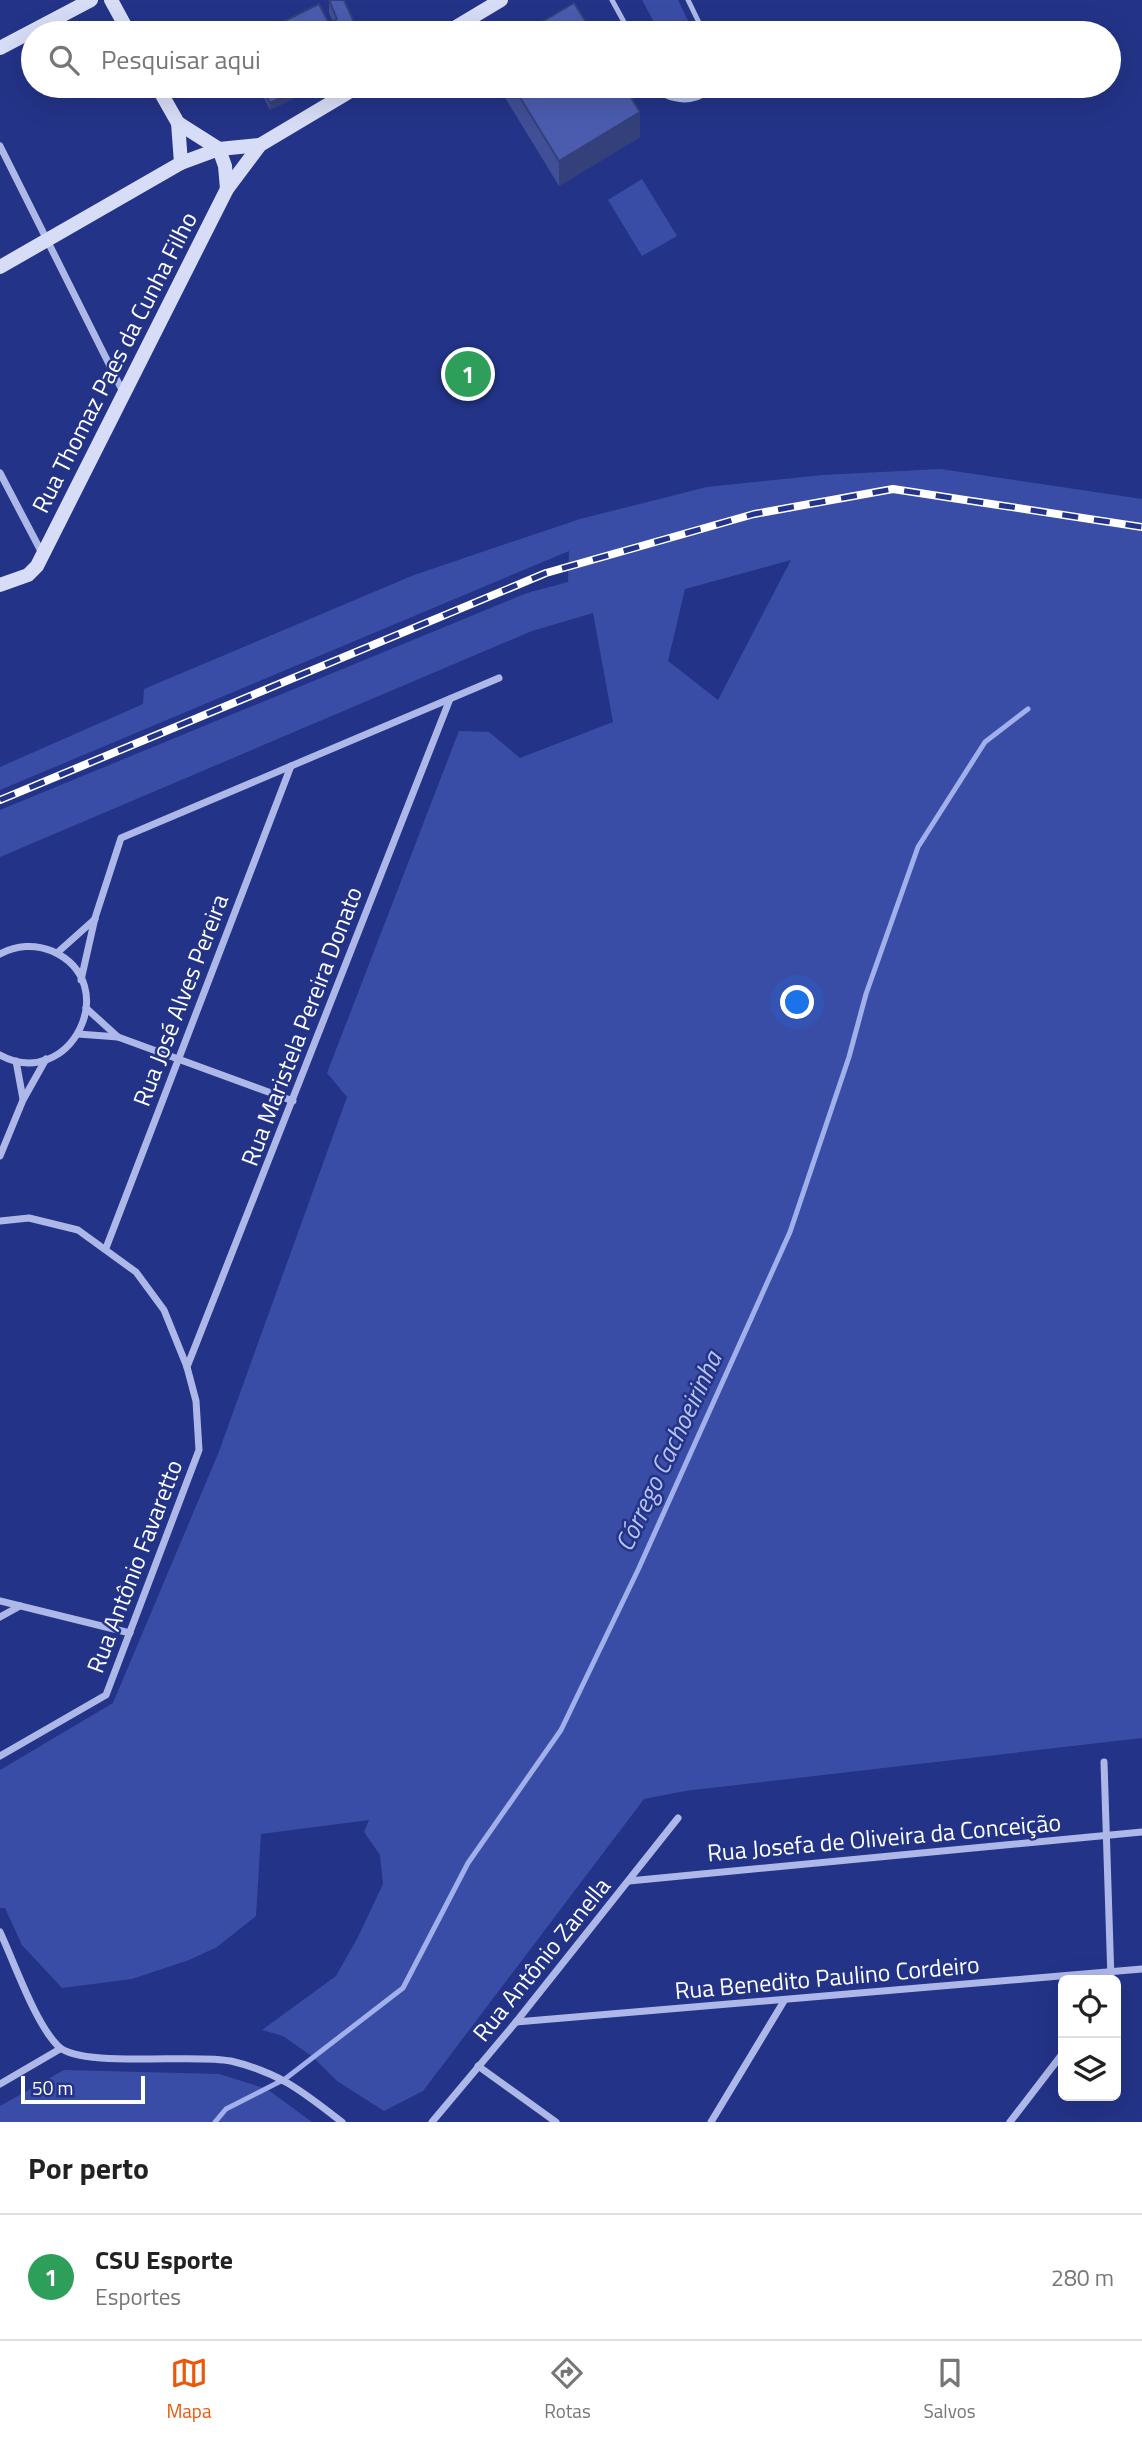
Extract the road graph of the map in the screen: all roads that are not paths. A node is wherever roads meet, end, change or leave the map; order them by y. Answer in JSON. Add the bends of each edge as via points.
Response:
{"nodes":[{"id":1,"x":91,"y":0,"type":"edge"},
{"id":2,"x":111,"y":0,"type":"edge"},
{"id":3,"x":501,"y":0,"type":"edge"},
{"id":4,"x":612,"y":0,"type":"edge"},
{"id":5,"x":688,"y":0,"type":"edge"},
{"id":6,"x":51,"y":21,"type":"edge"},
{"id":7,"x":122,"y":21,"type":"edge"},
{"id":8,"x":466,"y":21,"type":"edge"},
{"id":9,"x":623,"y":21,"type":"edge"},
{"id":10,"x":698,"y":21,"type":"edge"},
{"id":11,"x":21,"y":37,"type":"edge"},
{"id":12,"x":0,"y":48,"type":"edge"},
{"id":13,"x":164,"y":98,"type":"edge"},
{"id":14,"x":339,"y":98,"type":"edge"},
{"id":15,"x":178,"y":123,"type":"junction"},
{"id":16,"x":260,"y":145,"type":"junction"},
{"id":17,"x":0,"y":146,"type":"edge"},
{"id":18,"x":219,"y":149,"type":"junction"},
{"id":19,"x":181,"y":163,"type":"junction"},
{"id":20,"x":227,"y":190,"type":"junction"},
{"id":21,"x":47,"y":238,"type":"junction"},
{"id":22,"x":0,"y":267,"type":"edge"},
{"id":23,"x":122,"y":392,"type":"junction"},
{"id":24,"x":0,"y":473,"type":"edge"},
{"id":25,"x":42,"y":554,"type":"junction"},
{"id":26,"x":0,"y":585,"type":"edge"},
{"id":27,"x":499,"y":678,"type":"dead end"},
{"id":28,"x":450,"y":699,"type":"junction"},
{"id":29,"x":291,"y":766,"type":"junction"},
{"id":30,"x":95,"y":918,"type":"junction"},
{"id":31,"x":57,"y":953,"type":"junction"},
{"id":32,"x":0,"y":954,"type":"edge"},
{"id":33,"x":81,"y":980,"type":"junction"},
{"id":34,"x":86,"y":1008,"type":"junction"},
{"id":35,"x":78,"y":1034,"type":"junction"},
{"id":36,"x":118,"y":1037,"type":"junction"},
{"id":37,"x":0,"y":1055,"type":"edge"},
{"id":38,"x":46,"y":1059,"type":"junction"},
{"id":39,"x":16,"y":1061,"type":"junction"},
{"id":40,"x":178,"y":1061,"type":"junction"},
{"id":41,"x":23,"y":1100,"type":"junction"},
{"id":42,"x":293,"y":1101,"type":"junction"},
{"id":43,"x":0,"y":1156,"type":"edge"},
{"id":44,"x":0,"y":1221,"type":"edge"},
{"id":45,"x":106,"y":1248,"type":"junction"},
{"id":46,"x":187,"y":1367,"type":"junction"},
{"id":47,"x":0,"y":1601,"type":"edge"},
{"id":48,"x":20,"y":1606,"type":"junction"},
{"id":49,"x":0,"y":1617,"type":"edge"},
{"id":50,"x":130,"y":1633,"type":"junction"},
{"id":51,"x":0,"y":1756,"type":"edge"},
{"id":52,"x":1104,"y":1762,"type":"dead end"},
{"id":53,"x":678,"y":1818,"type":"dead end"},
{"id":54,"x":1142,"y":1832,"type":"edge"},
{"id":55,"x":1106,"y":1836,"type":"junction"},
{"id":56,"x":629,"y":1881,"type":"junction"},
{"id":57,"x":0,"y":1933,"type":"edge"},
{"id":58,"x":1142,"y":1969,"type":"edge"},
{"id":59,"x":1110,"y":1975,"type":"edge"},
{"id":60,"x":1115,"y":1975,"type":"edge"},
{"id":61,"x":1058,"y":1980,"type":"edge"},
{"id":62,"x":784,"y":2001,"type":"junction"},
{"id":63,"x":516,"y":2022,"type":"junction"},
{"id":64,"x":60,"y":2049,"type":"junction"},
{"id":65,"x":1058,"y":2060,"type":"edge"},
{"id":66,"x":478,"y":2066,"type":"junction"},
{"id":67,"x":0,"y":2084,"type":"edge"},
{"id":68,"x":342,"y":2122,"type":"edge"},
{"id":69,"x":432,"y":2122,"type":"edge"},
{"id":70,"x":556,"y":2122,"type":"edge"},
{"id":71,"x":712,"y":2122,"type":"edge"},
{"id":72,"x":1010,"y":2122,"type":"edge"}],
"edges":[{"from":1,"to":6,"type":"street"},
{"from":2,"to":7,"type":"street"},
{"from":3,"to":8,"type":"street"},
{"from":4,"to":9,"type":"lane"},
{"from":5,"to":10,"type":"lane"},
{"from":11,"to":12,"type":"street"},
{"from":13,"to":15,"type":"street"},
{"from":14,"to":16,"type":"street","name":"Rua Thomaz Paes da Cunha Filho"},
{"from":15,"to":18,"type":"street"},
{"from":15,"to":19,"type":"street"},
{"from":16,"to":18,"type":"street","name":"Rua Thomaz Paes da Cunha Filho"},
{"from":16,"to":20,"type":"street","name":"Rua Thomaz Paes da Cunha Filho"},
{"from":17,"to":21,"type":"street"},
{"from":18,"to":19,"type":"street","name":"Rua Thomaz Paes da Cunha Filho"},
{"from":18,"to":20,"type":"street"},
{"from":19,"to":21,"type":"street","name":"Rua Thomaz Paes da Cunha Filho"},
{"from":20,"to":23,"type":"street","name":"Rua Thomaz Paes da Cunha Filho"},
{"from":21,"to":22,"type":"street","name":"Rua Thomaz Paes da Cunha Filho"},
{"from":21,"to":23,"type":"street"},
{"from":23,"to":25,"type":"street","name":"Rua Thomaz Paes da Cunha Filho"},
{"from":24,"to":25,"type":"street"},
{"from":25,"to":26,"type":"street","name":"Rua Thomaz Paes da Cunha Filho","via":[[31,572]]},
{"from":27,"to":28,"type":"street"},
{"from":28,"to":29,"type":"street"},
{"from":28,"to":42,"type":"street","name":"Rua Maristela Pereira Donato"},
{"from":29,"to":30,"type":"street","via":[[121,838]]},
{"from":29,"to":40,"type":"street","name":"Rua José Alves Pereira"},
{"from":30,"to":31,"type":"street"},
{"from":30,"to":33,"type":"street"},
{"from":31,"to":32,"type":"street","via":[[26,946]]},
{"from":31,"to":33,"type":"street"},
{"from":33,"to":34,"type":"street"},
{"from":34,"to":35,"type":"street"},
{"from":34,"to":36,"type":"street"},
{"from":35,"to":36,"type":"street"},
{"from":35,"to":38,"type":"street","via":[[64,1050]]},
{"from":36,"to":40,"type":"street"},
{"from":37,"to":39,"type":"street"},
{"from":38,"to":39,"type":"street"},
{"from":38,"to":41,"type":"street"},
{"from":39,"to":41,"type":"street"},
{"from":40,"to":42,"type":"street"},
{"from":40,"to":45,"type":"street","name":"Rua José Alves Pereira"},
{"from":41,"to":43,"type":"street"},
{"from":42,"to":46,"type":"street","name":"Rua Maristela Pereira Donato"},
{"from":44,"to":45,"type":"street","via":[[29,1218],[78,1230]]},
{"from":45,"to":46,"type":"street","via":[[136,1272],[164,1310]]},
{"from":46,"to":50,"type":"street","name":"Rua Antônio Favaretto","via":[[196,1401],[199,1450]]},
{"from":47,"to":48,"type":"street"},
{"from":48,"to":49,"type":"street"},
{"from":48,"to":50,"type":"street"},
{"from":50,"to":51,"type":"street","name":"Rua Antônio Favaretto","via":[[106,1695]]},
{"from":52,"to":55,"type":"street"},
{"from":53,"to":56,"type":"street","name":"Rua Antônio Zanella"},
{"from":54,"to":55,"type":"street","name":"Rua Josefa de Oliveira da Conceição"},
{"from":55,"to":56,"type":"street","name":"Rua Josefa de Oliveira da Conceição"},
{"from":55,"to":59,"type":"street"},
{"from":56,"to":63,"type":"street","name":"Rua Antônio Zanella"},
{"from":57,"to":64,"type":"street"},
{"from":58,"to":60,"type":"street","name":"Rua Benedito Paulino Cordeiro"},
{"from":61,"to":62,"type":"street","name":"Rua Benedito Paulino Cordeiro"},
{"from":62,"to":63,"type":"street","name":"Rua Benedito Paulino Cordeiro"},
{"from":62,"to":71,"type":"street"},
{"from":63,"to":66,"type":"street","name":"Rua Antônio Zanella"},
{"from":64,"to":67,"type":"street"},
{"from":64,"to":68,"type":"street","via":[[97,2058],[229,2061],[285,2078]]},
{"from":65,"to":72,"type":"street"},
{"from":66,"to":69,"type":"street","name":"Rua Antônio Zanella"},
{"from":66,"to":70,"type":"street"}]}
